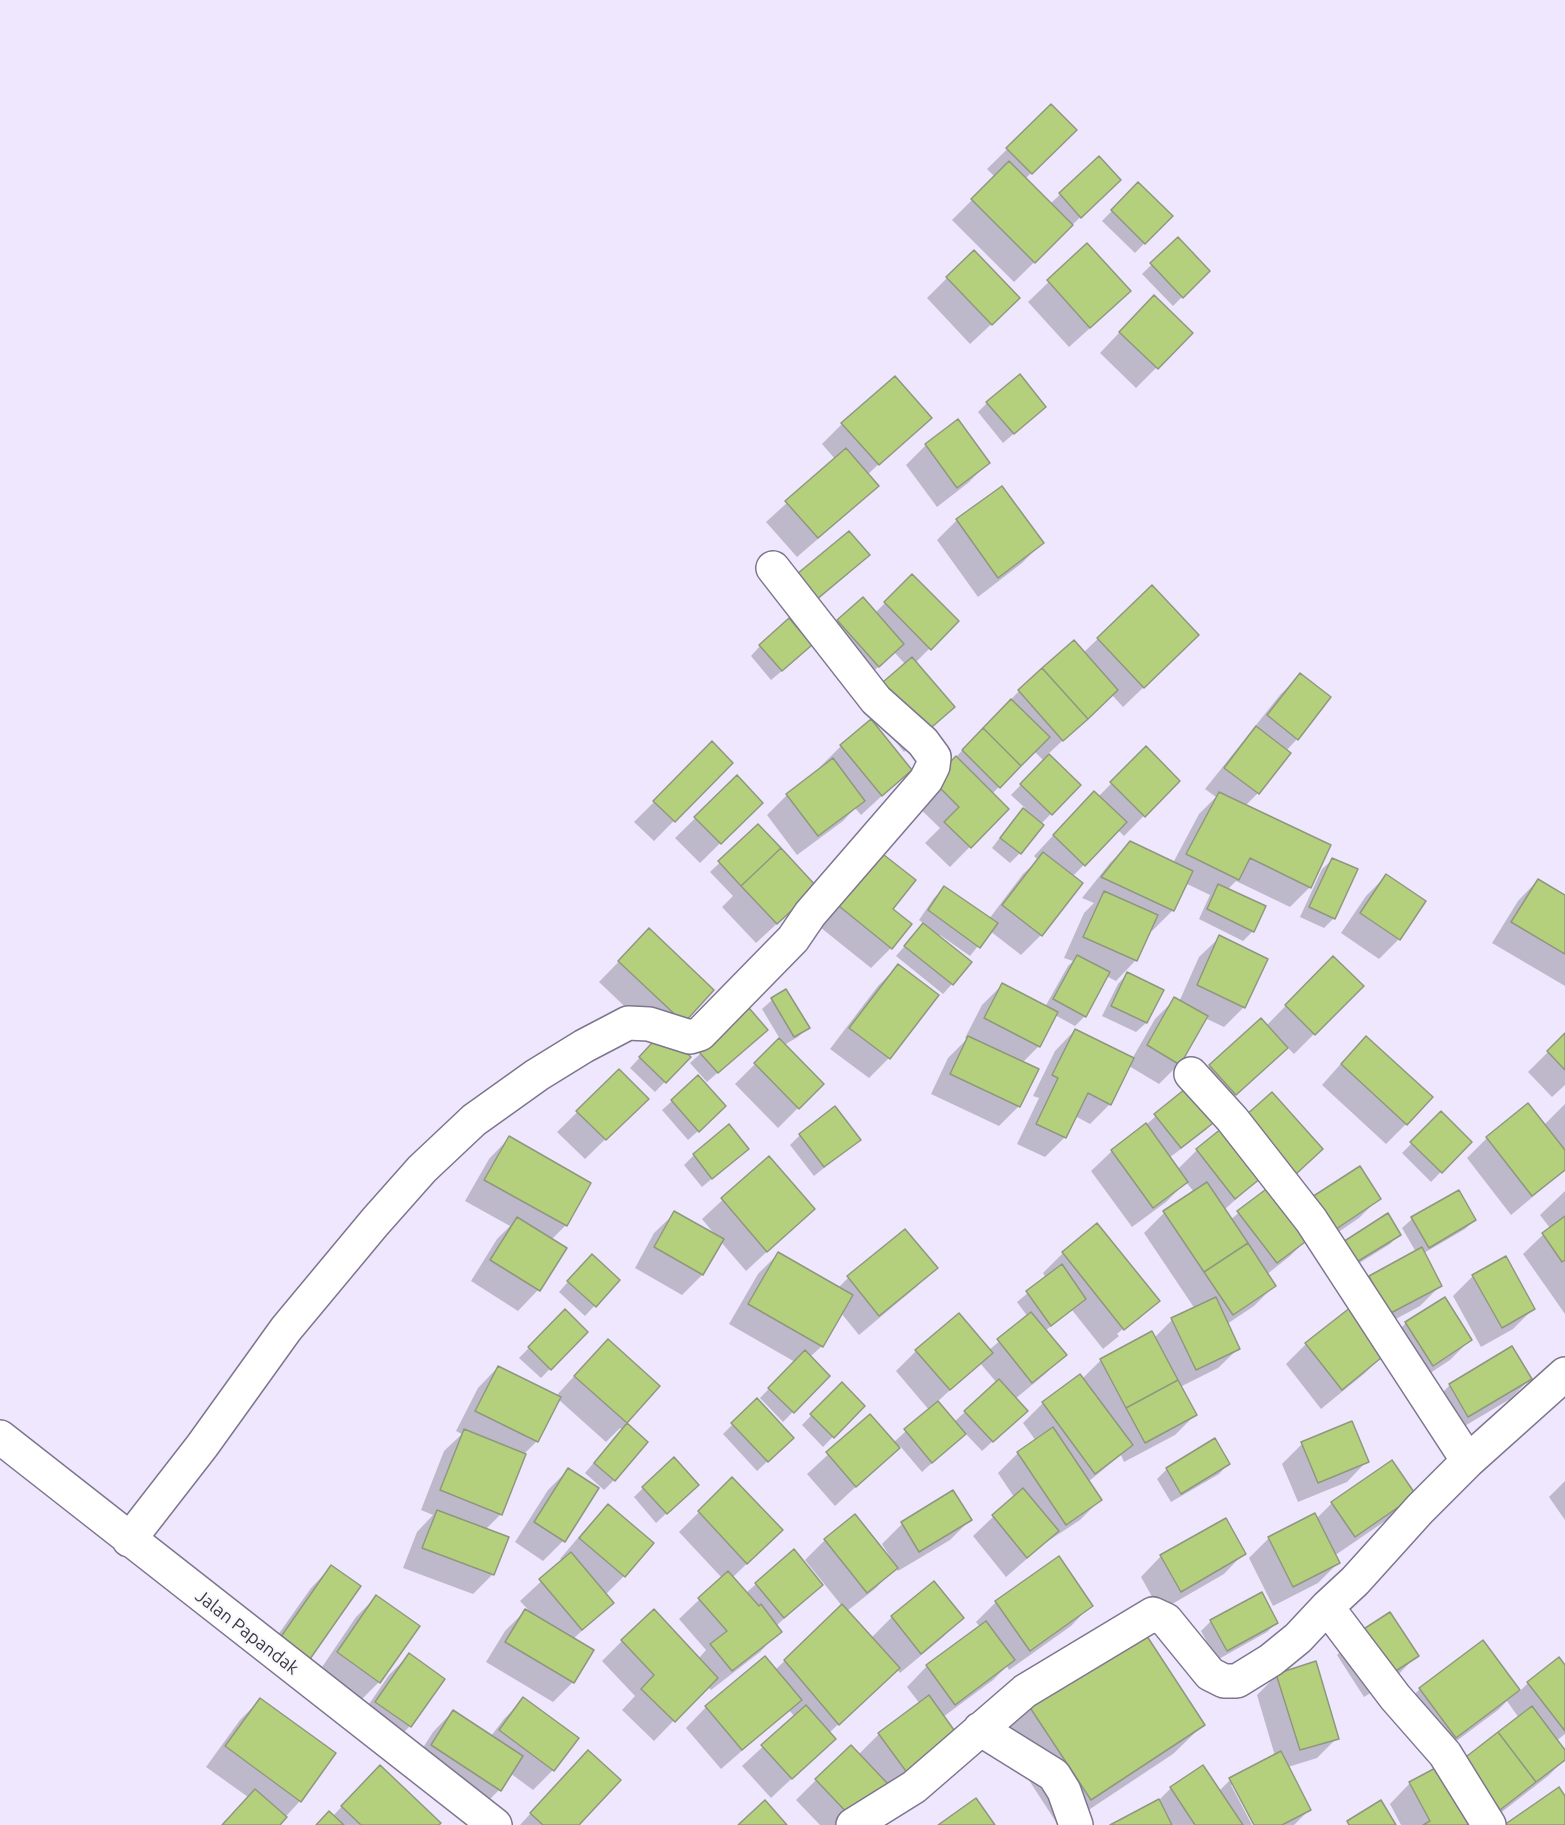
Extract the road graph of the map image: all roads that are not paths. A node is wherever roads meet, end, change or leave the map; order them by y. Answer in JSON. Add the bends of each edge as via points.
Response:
{"nodes":[{"id":1,"x":772,"y":568,"type":"dead end"},
{"id":2,"x":1191,"y":1074,"type":"dead end"},
{"id":3,"x":1565,"y":1374,"type":"edge"},
{"id":4,"x":0,"y":1437,"type":"edge"},
{"id":5,"x":1468,"y":1461,"type":"junction"},
{"id":6,"x":129,"y":1540,"type":"junction"},
{"id":7,"x":1327,"y":1607,"type":"junction"},
{"id":8,"x":980,"y":1729,"type":"junction"},
{"id":9,"x":495,"y":1825,"type":"edge"},
{"id":10,"x":853,"y":1825,"type":"edge"},
{"id":11,"x":1076,"y":1825,"type":"edge"},
{"id":12,"x":1489,"y":1825,"type":"edge"}],
"edges":[{"from":1,"to":6,"type":"street","via":[[876,700],[934,757],[926,780],[810,914],[793,939],[700,1034],[690,1037],[649,1024],[628,1023],[584,1046],[492,1107],[422,1169],[286,1329]]},
{"from":2,"to":5,"type":"street","via":[[1232,1119],[1311,1220]]},
{"from":3,"to":5,"type":"street"},
{"from":4,"to":6,"type":"street","name":"Jalan Papandak"},
{"from":5,"to":7,"type":"street"},
{"from":6,"to":9,"type":"street","name":"Jalan Papandak"},
{"from":7,"to":8,"type":"street","via":[[1298,1638],[1237,1681],[1224,1681],[1210,1674],[1166,1620],[1153,1614],[1025,1691]]},
{"from":7,"to":12,"type":"street","via":[[1395,1696],[1446,1754]]},
{"from":8,"to":10,"type":"street","via":[[914,1787]]},
{"from":8,"to":11,"type":"street","via":[[1054,1775]]}]}
